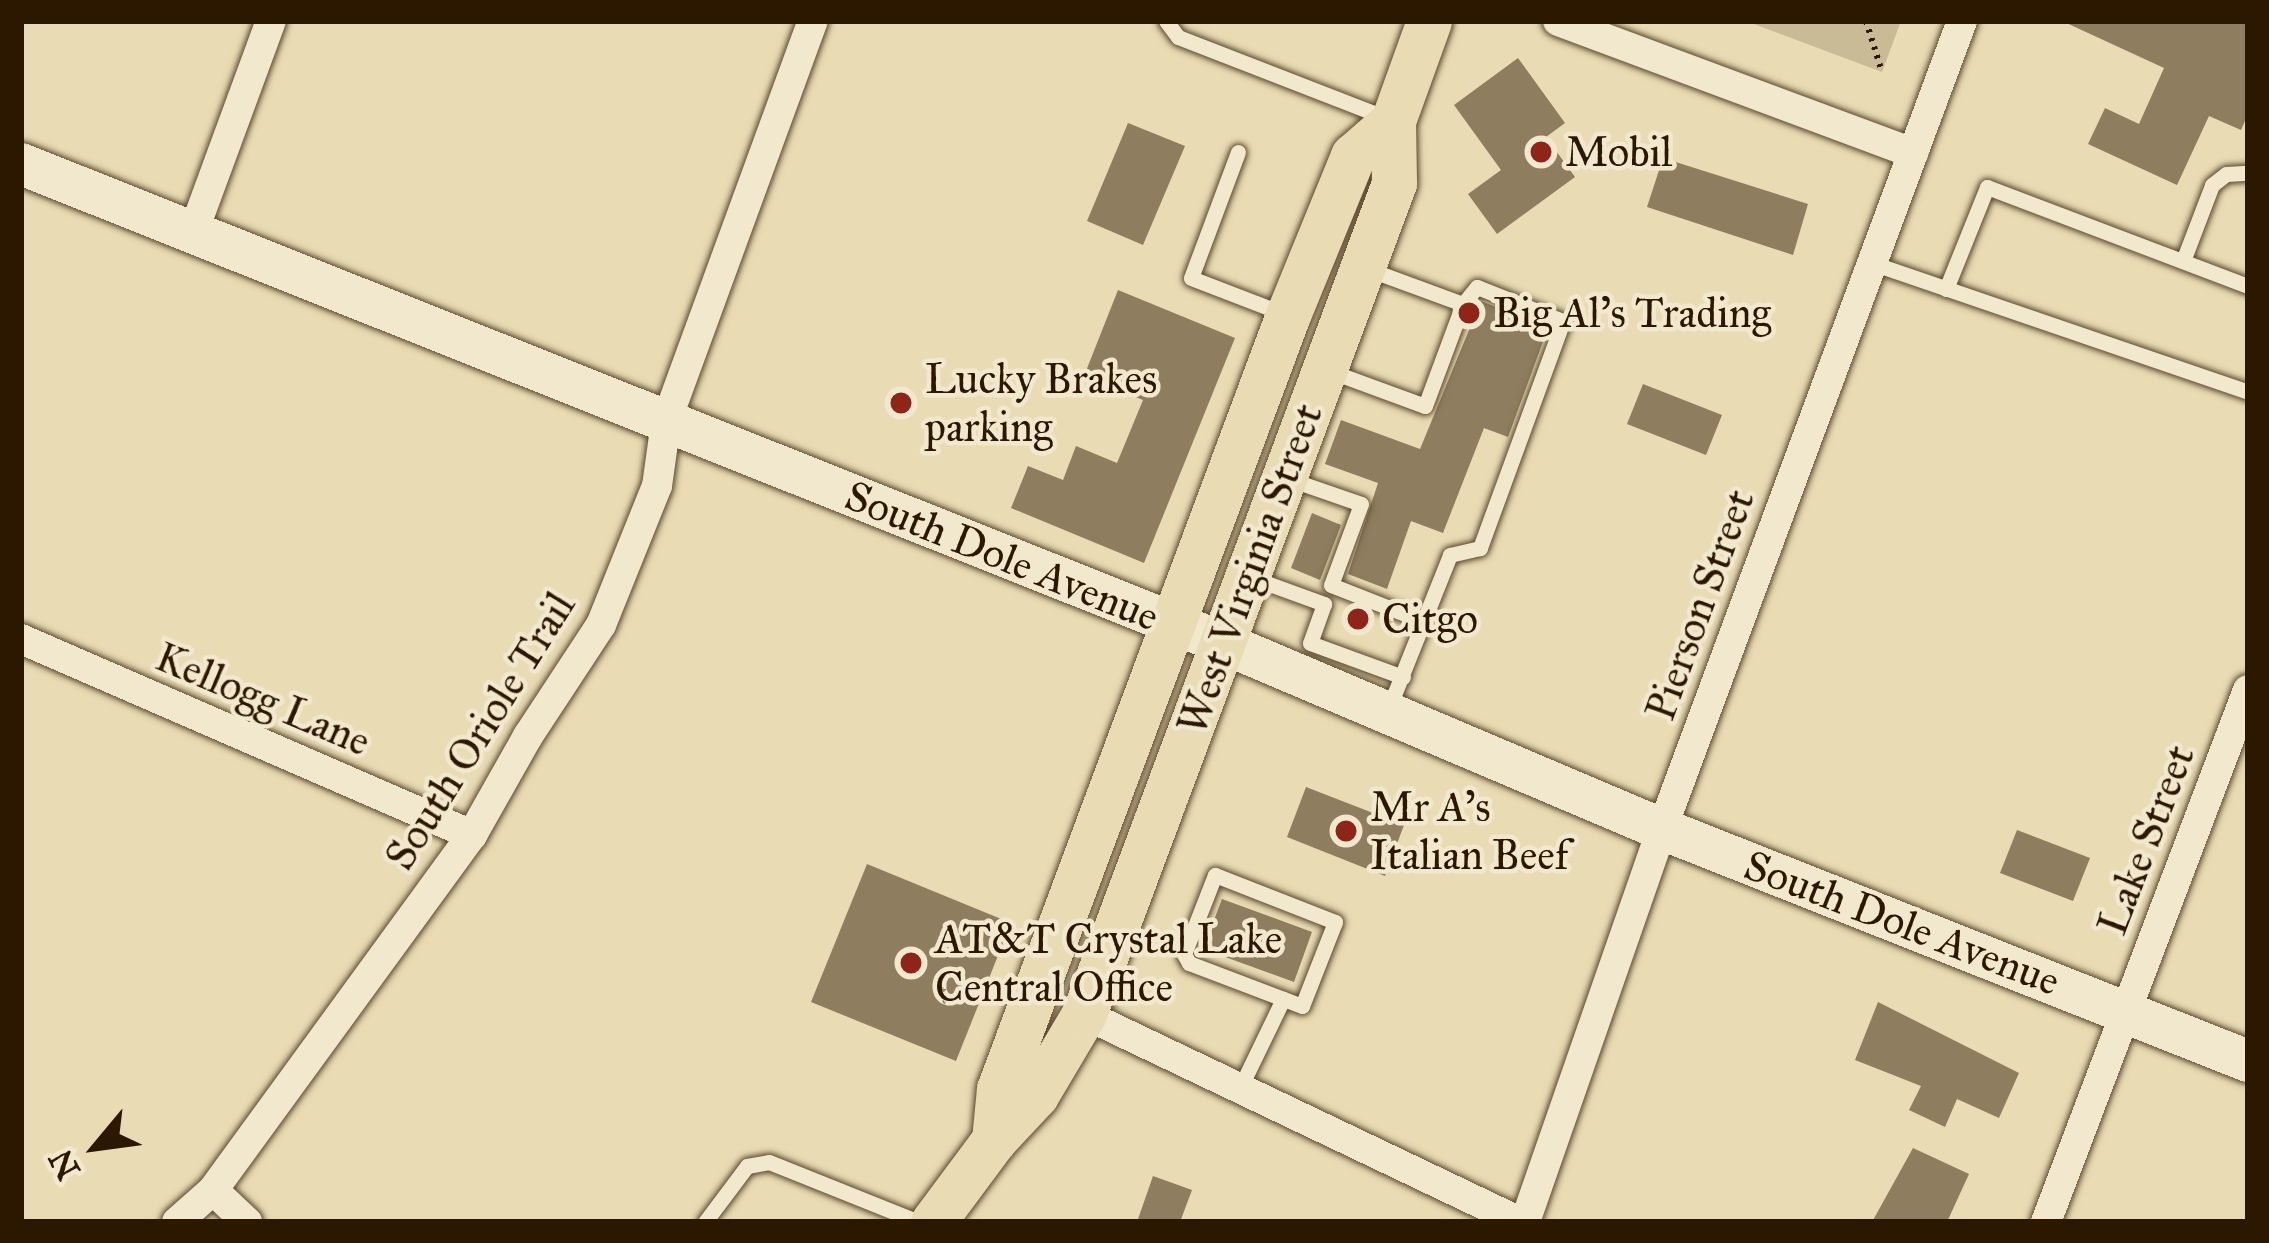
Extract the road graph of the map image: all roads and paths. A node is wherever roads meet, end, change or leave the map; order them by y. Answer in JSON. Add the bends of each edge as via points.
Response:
{"nodes":[{"id":1,"x":271,"y":21,"type":"edge"},
{"id":2,"x":813,"y":21,"type":"edge"},
{"id":3,"x":1166,"y":21,"type":"edge"},
{"id":4,"x":1430,"y":21,"type":"edge"},
{"id":5,"x":1558,"y":21,"type":"edge"},
{"id":6,"x":1866,"y":21,"type":"edge"},
{"id":7,"x":1962,"y":21,"type":"edge"},
{"id":8,"x":1882,"y":72,"type":"dead end"},
{"id":9,"x":1393,"y":121,"type":"junction"},
{"id":10,"x":1238,"y":152,"type":"dead end"},
{"id":11,"x":1912,"y":153,"type":"junction"},
{"id":12,"x":21,"y":164,"type":"edge"},
{"id":13,"x":2248,"y":173,"type":"edge"},
{"id":14,"x":194,"y":230,"type":"junction"},
{"id":15,"x":2183,"y":261,"type":"junction"},
{"id":16,"x":1872,"y":263,"type":"junction"},
{"id":17,"x":1362,"y":267,"type":"junction"},
{"id":18,"x":2248,"y":286,"type":"edge"},
{"id":19,"x":1946,"y":290,"type":"junction"},
{"id":20,"x":1463,"y":304,"type":"junction"},
{"id":21,"x":1288,"y":315,"type":"junction"},
{"id":22,"x":1331,"y":352,"type":"junction"},
{"id":23,"x":2248,"y":392,"type":"edge"},
{"id":24,"x":666,"y":422,"type":"junction"},
{"id":25,"x":1283,"y":477,"type":"junction"},
{"id":26,"x":1248,"y":576,"type":"junction"},
{"id":27,"x":1331,"y":585,"type":"junction"},
{"id":28,"x":1324,"y":604,"type":"junction"},
{"id":29,"x":1423,"y":621,"type":"junction"},
{"id":30,"x":1172,"y":625,"type":"junction"},
{"id":31,"x":21,"y":639,"type":"edge"},
{"id":32,"x":1222,"y":643,"type":"junction"},
{"id":33,"x":1303,"y":658,"type":"junction"},
{"id":34,"x":2248,"y":690,"type":"edge"},
{"id":35,"x":1395,"y":695,"type":"junction"},
{"id":36,"x":1662,"y":829,"type":"junction"},
{"id":37,"x":472,"y":835,"type":"junction"},
{"id":38,"x":1283,"y":999,"type":"junction"},
{"id":39,"x":2127,"y":1011,"type":"junction"},
{"id":40,"x":1084,"y":1014,"type":"junction"},
{"id":41,"x":2248,"y":1061,"type":"edge"},
{"id":42,"x":1240,"y":1088,"type":"junction"},
{"id":43,"x":994,"y":1139,"type":"junction"},
{"id":44,"x":213,"y":1190,"type":"junction"},
{"id":45,"x":177,"y":1222,"type":"edge"},
{"id":46,"x":247,"y":1222,"type":"edge"},
{"id":47,"x":705,"y":1222,"type":"edge"},
{"id":48,"x":919,"y":1222,"type":"edge"},
{"id":49,"x":933,"y":1222,"type":"edge"},
{"id":50,"x":1523,"y":1222,"type":"edge"},
{"id":51,"x":2046,"y":1222,"type":"edge"}],
"edges":[{"from":1,"to":14,"type":"street"},
{"from":2,"to":24,"type":"street","name":"South Oriole Trail"},
{"from":3,"to":9,"type":"lane","via":[[1178,38]]},
{"from":4,"to":9,"type":"main road","name":"West Virginia Street"},
{"from":5,"to":11,"type":"street"},
{"from":6,"to":8,"type":"path"},
{"from":7,"to":11,"type":"street","name":"Pierson Street"},
{"from":9,"to":17,"type":"main road","name":"West Virginia Street","via":[[1394,183]]},
{"from":9,"to":21,"type":"main road","name":"West Virginia Street","via":[[1353,156]]},
{"from":10,"to":21,"type":"lane","via":[[1191,278]]},
{"from":11,"to":16,"type":"street","name":"Pierson Street"},
{"from":12,"to":14,"type":"street","name":"South Dole Avenue"},
{"from":13,"to":15,"type":"lane","via":[[2226,174],[2212,185]]},
{"from":14,"to":24,"type":"street","name":"South Dole Avenue"},
{"from":15,"to":18,"type":"lane"},
{"from":15,"to":19,"type":"lane","via":[[1987,188]]},
{"from":16,"to":19,"type":"lane"},
{"from":16,"to":36,"type":"street","name":"Pierson Street"},
{"from":17,"to":20,"type":"lane"},
{"from":17,"to":22,"type":"main road","name":"West Virginia Street"},
{"from":19,"to":23,"type":"lane"},
{"from":20,"to":22,"type":"lane","via":[[1426,406]]},
{"from":20,"to":29,"type":"lane","via":[[1477,287],[1563,321],[1480,548],[1450,555]]},
{"from":21,"to":22,"type":"main road"},
{"from":21,"to":30,"type":"main road","name":"West Virginia Street"},
{"from":22,"to":25,"type":"main road","name":"West Virginia Street"},
{"from":24,"to":30,"type":"street","name":"South Dole Avenue"},
{"from":24,"to":37,"type":"street","name":"South Oriole Trail","via":[[657,486],[602,625]]},
{"from":25,"to":26,"type":"main road","name":"West Virginia Street"},
{"from":25,"to":27,"type":"lane","via":[[1361,504]]},
{"from":26,"to":28,"type":"lane"},
{"from":26,"to":32,"type":"main road","name":"West Virginia Street"},
{"from":27,"to":28,"type":"lane"},
{"from":27,"to":29,"type":"lane"},
{"from":28,"to":33,"type":"lane"},
{"from":29,"to":35,"type":"lane"},
{"from":30,"to":32,"type":"street","name":"South Dole Avenue"},
{"from":30,"to":43,"type":"main road","name":"West Virginia Street","via":[[999,1090]]},
{"from":31,"to":37,"type":"street","name":"Kellogg Lane"},
{"from":32,"to":33,"type":"street","name":"South Dole Avenue"},
{"from":32,"to":40,"type":"main road","name":"West Virginia Street"},
{"from":33,"to":35,"type":"street","name":"South Dole Avenue"},
{"from":34,"to":39,"type":"street","name":"Lake Street"},
{"from":35,"to":36,"type":"street","name":"South Dole Avenue"},
{"from":36,"to":39,"type":"street","name":"South Dole Avenue"},
{"from":36,"to":50,"type":"street","name":"Pierson Street"},
{"from":37,"to":44,"type":"street","name":"South Oriole Trail"},
{"from":38,"to":38,"type":"lane","via":[[1184,954],[1215,875],[1335,922],[1302,1006]]},
{"from":38,"to":42,"type":"lane"},
{"from":39,"to":41,"type":"street","name":"South Dole Avenue"},
{"from":39,"to":51,"type":"street","name":"Lake Street"},
{"from":40,"to":42,"type":"street"},
{"from":40,"to":43,"type":"main road","name":"West Virginia Street","via":[[1036,1095]]},
{"from":42,"to":50,"type":"street"},
{"from":43,"to":49,"type":"main road","name":"West Virginia Street"},
{"from":44,"to":45,"type":"street","name":"South Oriole Trail"},
{"from":44,"to":46,"type":"street"},
{"from":47,"to":48,"type":"lane","via":[[747,1166],[769,1162]]}]}
